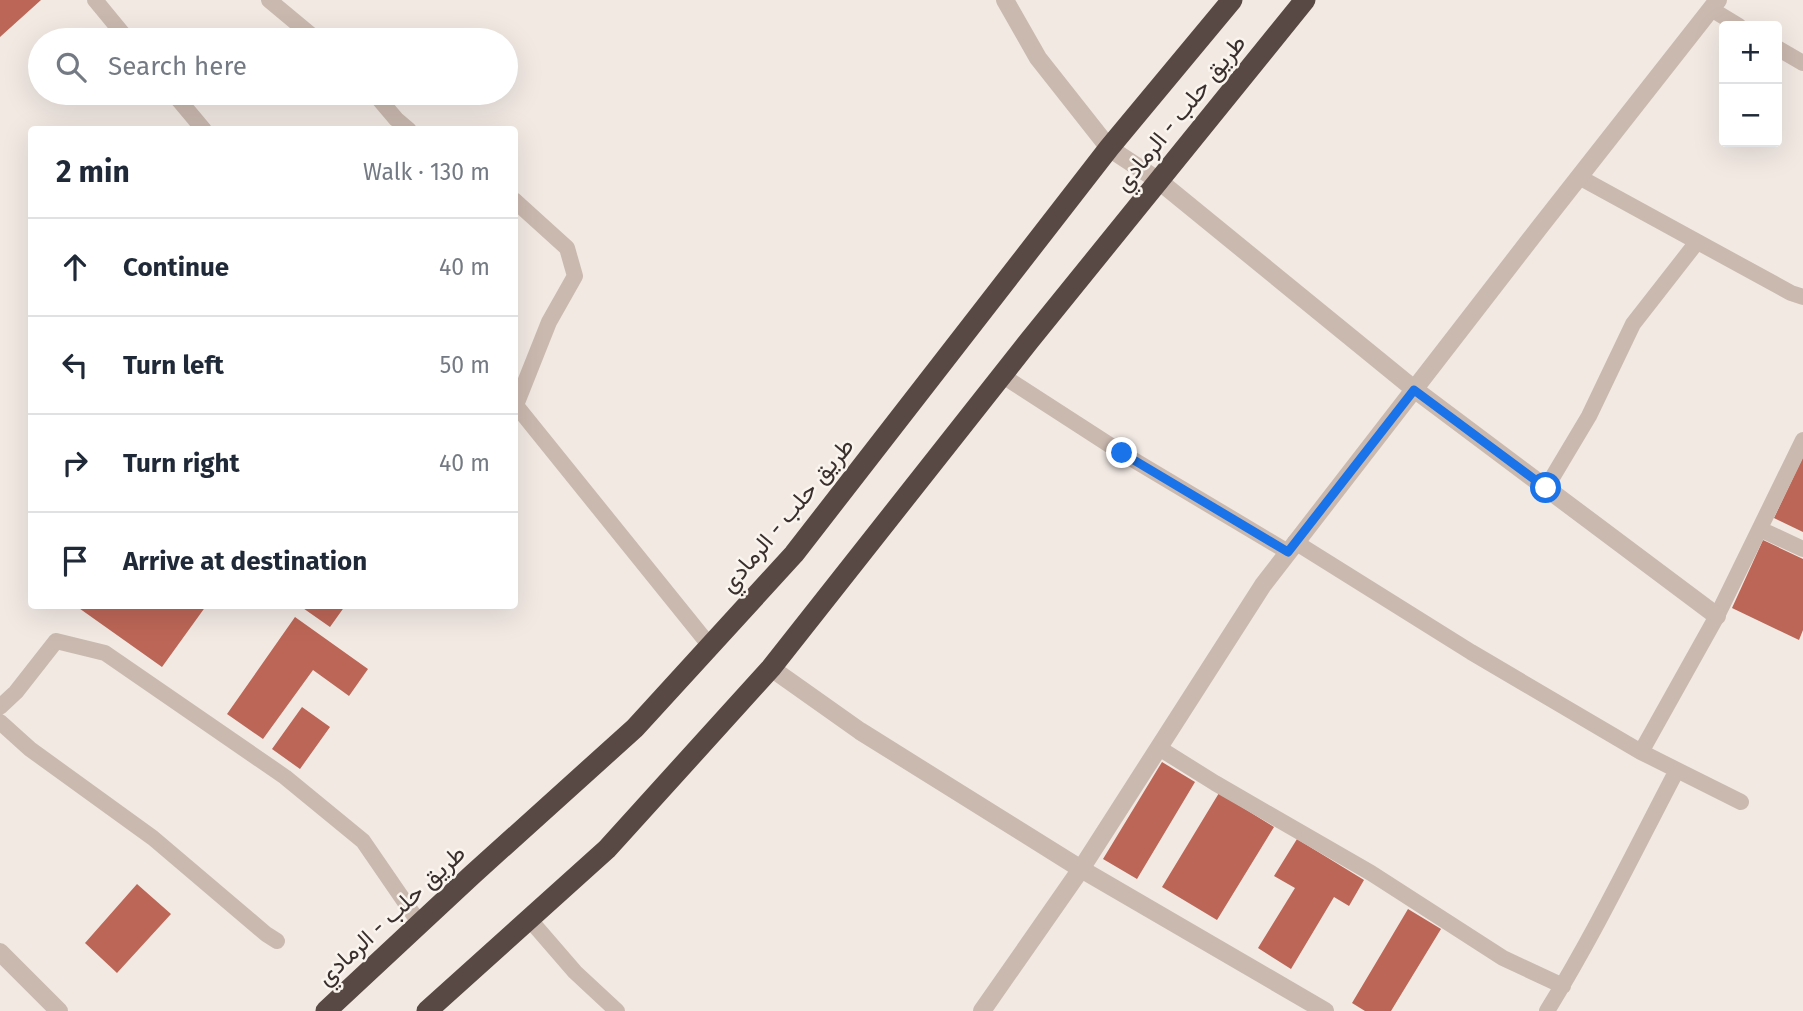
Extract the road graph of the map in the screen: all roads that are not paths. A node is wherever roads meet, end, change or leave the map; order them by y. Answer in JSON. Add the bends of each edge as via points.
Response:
{"nodes":[{"id":1,"x":95,"y":0,"type":"edge"},
{"id":2,"x":269,"y":0,"type":"edge"},
{"id":3,"x":1004,"y":0,"type":"edge"},
{"id":4,"x":1232,"y":0,"type":"edge"},
{"id":5,"x":1305,"y":0,"type":"edge"},
{"id":6,"x":1714,"y":5,"type":"edge"},
{"id":7,"x":1733,"y":21,"type":"edge"},
{"id":8,"x":118,"y":28,"type":"edge"},
{"id":9,"x":303,"y":28,"type":"edge"},
{"id":10,"x":1782,"y":51,"type":"edge"},
{"id":11,"x":1803,"y":64,"type":"edge"},
{"id":12,"x":183,"y":105,"type":"edge"},
{"id":13,"x":384,"y":105,"type":"edge"},
{"id":14,"x":201,"y":126,"type":"edge"},
{"id":15,"x":404,"y":126,"type":"edge"},
{"id":16,"x":1110,"y":148,"type":"junction"},
{"id":17,"x":1579,"y":177,"type":"junction"},
{"id":18,"x":1159,"y":181,"type":"junction"},
{"id":19,"x":518,"y":204,"type":"edge"},
{"id":20,"x":1698,"y":242,"type":"junction"},
{"id":21,"x":1803,"y":297,"type":"edge"},
{"id":22,"x":1003,"y":376,"type":"junction"},
{"id":23,"x":1414,"y":390,"type":"junction"},
{"id":24,"x":518,"y":397,"type":"edge"},
{"id":25,"x":518,"y":408,"type":"edge"},
{"id":26,"x":1803,"y":440,"type":"edge"},
{"id":27,"x":1546,"y":488,"type":"junction"},
{"id":28,"x":1760,"y":529,"type":"junction"},
{"id":29,"x":1292,"y":547,"type":"junction"},
{"id":30,"x":1803,"y":549,"type":"edge"},
{"id":31,"x":1717,"y":616,"type":"junction"},
{"id":32,"x":710,"y":646,"type":"junction"},
{"id":33,"x":771,"y":668,"type":"junction"},
{"id":34,"x":0,"y":707,"type":"edge"},
{"id":35,"x":0,"y":722,"type":"edge"},
{"id":36,"x":1159,"y":748,"type":"junction"},
{"id":37,"x":1641,"y":752,"type":"junction"},
{"id":38,"x":1677,"y":770,"type":"junction"},
{"id":39,"x":1741,"y":802,"type":"dead end"},
{"id":40,"x":1081,"y":869,"type":"junction"},
{"id":41,"x":530,"y":920,"type":"junction"},
{"id":42,"x":420,"y":924,"type":"junction"},
{"id":43,"x":277,"y":941,"type":"dead end"},
{"id":44,"x":0,"y":952,"type":"edge"},
{"id":45,"x":1563,"y":986,"type":"junction"},
{"id":46,"x":59,"y":1011,"type":"edge"},
{"id":47,"x":326,"y":1011,"type":"edge"},
{"id":48,"x":427,"y":1011,"type":"edge"},
{"id":49,"x":617,"y":1011,"type":"edge"},
{"id":50,"x":982,"y":1011,"type":"edge"},
{"id":51,"x":1325,"y":1011,"type":"edge"},
{"id":52,"x":1547,"y":1011,"type":"edge"}],
"edges":[{"from":1,"to":8,"type":"lane"},
{"from":2,"to":9,"type":"lane"},
{"from":3,"to":16,"type":"street","via":[[1038,58]]},
{"from":4,"to":16,"type":"highway","name":"طريق حلب - الرمادي"},
{"from":5,"to":18,"type":"highway","name":"طريق حلب - الرمادي"},
{"from":6,"to":7,"type":"lane"},
{"from":6,"to":17,"type":"street"},
{"from":10,"to":11,"type":"lane"},
{"from":12,"to":14,"type":"lane"},
{"from":13,"to":15,"type":"lane"},
{"from":16,"to":18,"type":"street"},
{"from":16,"to":32,"type":"highway","name":"طريق حلب - الرمادي","via":[[794,554]]},
{"from":17,"to":20,"type":"lane"},
{"from":17,"to":23,"type":"street"},
{"from":18,"to":22,"type":"highway","name":"طريق حلب - الرمادي"},
{"from":18,"to":23,"type":"street"},
{"from":19,"to":24,"type":"lane","via":[[567,248],[575,276],[549,322]]},
{"from":20,"to":21,"type":"lane"},
{"from":20,"to":27,"type":"lane","via":[[1633,324],[1589,416]]},
{"from":22,"to":29,"type":"lane","via":[[1122,453]]},
{"from":22,"to":33,"type":"highway","name":"طريق حلب - الرمادي"},
{"from":23,"to":27,"type":"street"},
{"from":23,"to":29,"type":"street"},
{"from":25,"to":32,"type":"lane"},
{"from":26,"to":28,"type":"lane"},
{"from":27,"to":31,"type":"street"},
{"from":28,"to":30,"type":"lane"},
{"from":28,"to":31,"type":"lane"},
{"from":29,"to":36,"type":"street","via":[[1262,585]]},
{"from":29,"to":37,"type":"lane"},
{"from":31,"to":37,"type":"lane"},
{"from":32,"to":42,"type":"highway","name":"طريق حلب - الرمادي","via":[[635,728]]},
{"from":33,"to":40,"type":"street","via":[[860,731]]},
{"from":33,"to":41,"type":"highway","name":"طريق حلب - الرمادي","via":[[607,849]]},
{"from":34,"to":42,"type":"lane","via":[[56,641],[105,653],[285,777],[363,841]]},
{"from":35,"to":43,"type":"lane","via":[[153,838]]},
{"from":36,"to":40,"type":"street"},
{"from":36,"to":45,"type":"lane","via":[[1371,873],[1503,958]]},
{"from":37,"to":38,"type":"lane"},
{"from":38,"to":39,"type":"lane"},
{"from":38,"to":45,"type":"lane"},
{"from":40,"to":50,"type":"street"},
{"from":40,"to":51,"type":"street"},
{"from":41,"to":48,"type":"highway","name":"طريق حلب - الرمادي"},
{"from":41,"to":49,"type":"lane"},
{"from":42,"to":47,"type":"highway","name":"طريق حلب - الرمادي"},
{"from":44,"to":46,"type":"street"},
{"from":45,"to":52,"type":"lane"}]}
